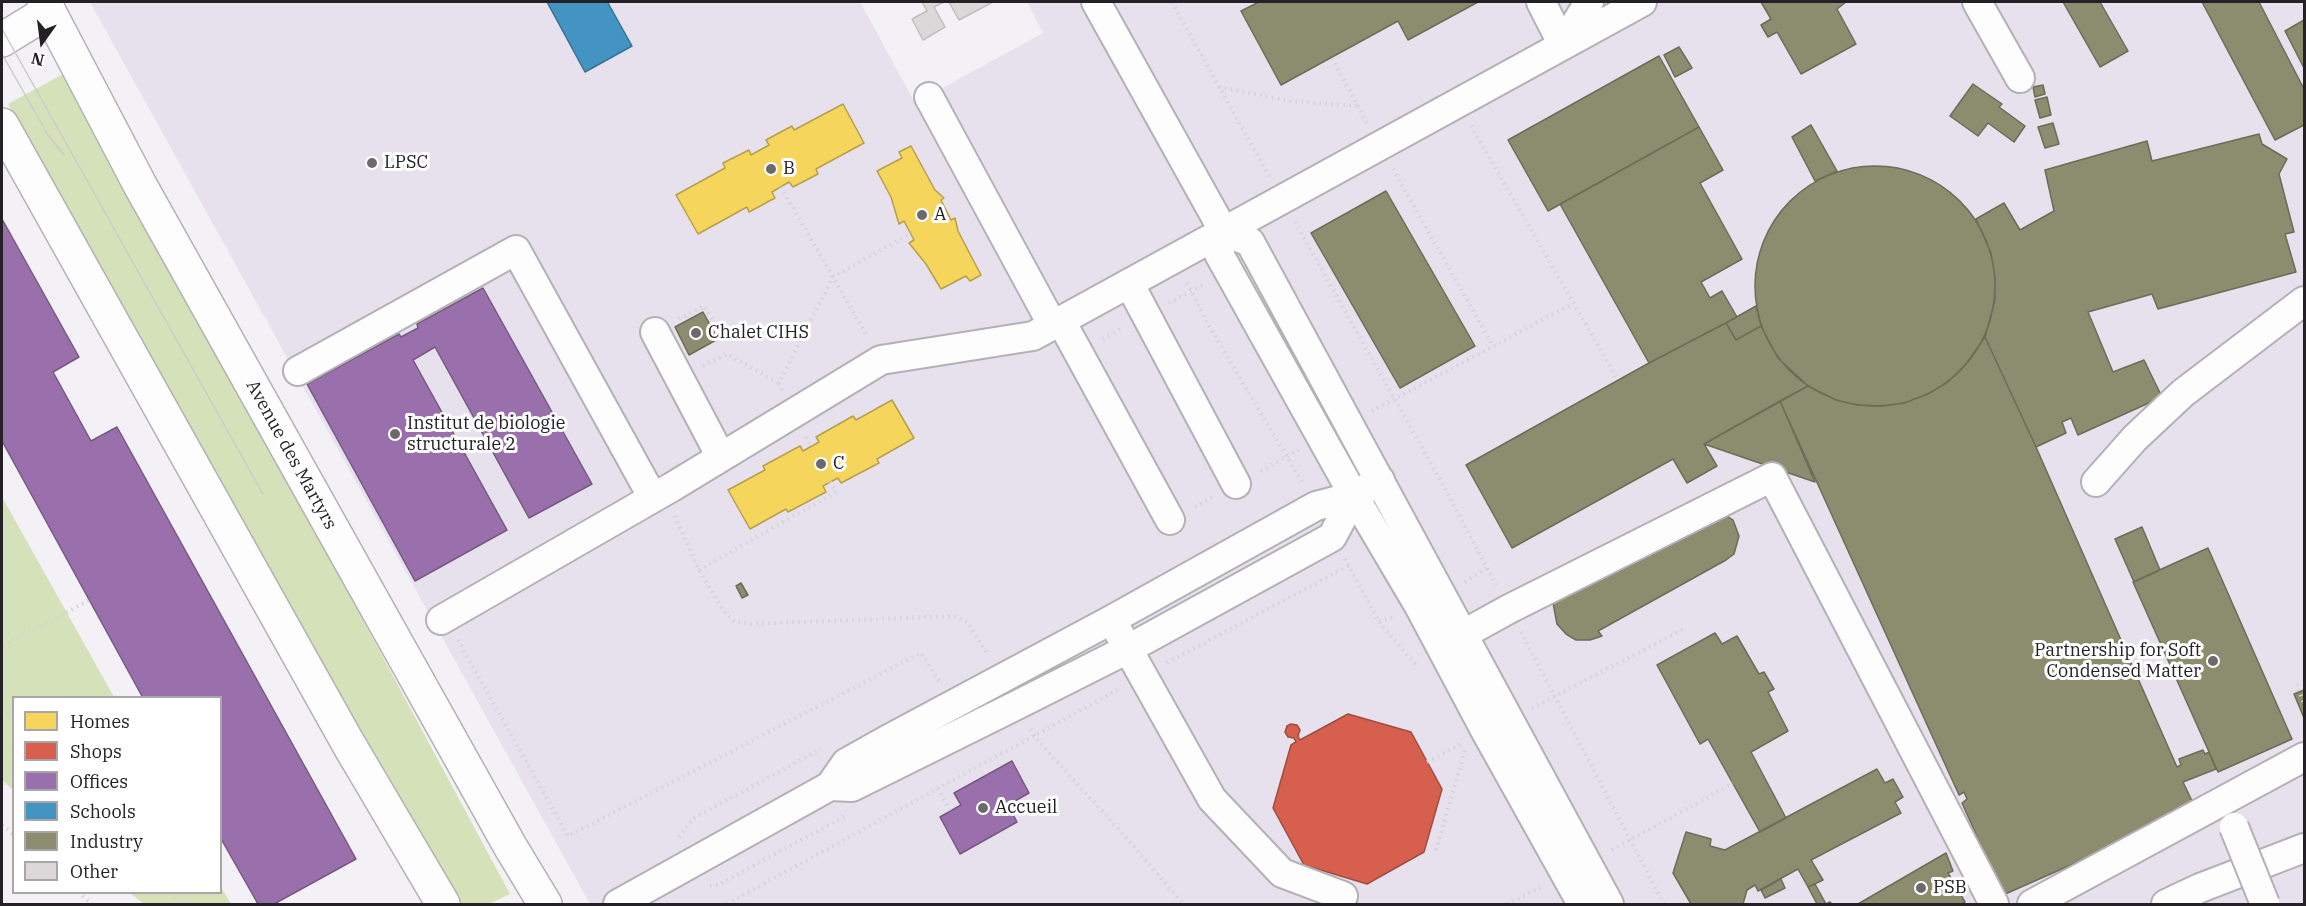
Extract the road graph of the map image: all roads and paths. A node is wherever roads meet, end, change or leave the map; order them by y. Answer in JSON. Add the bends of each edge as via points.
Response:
{"nodes":[{"id":1,"x":1096,"y":2,"type":"edge"},
{"id":2,"x":1172,"y":2,"type":"edge"},
{"id":3,"x":1541,"y":2,"type":"edge"},
{"id":4,"x":1589,"y":2,"type":"edge"},
{"id":5,"x":1642,"y":2,"type":"edge"},
{"id":6,"x":1977,"y":2,"type":"edge"},
{"id":7,"x":46,"y":6,"type":"edge"},
{"id":8,"x":2,"y":40,"type":"edge"},
{"id":9,"x":1563,"y":45,"type":"junction"},
{"id":10,"x":1332,"y":58,"type":"dead end"},
{"id":11,"x":2020,"y":78,"type":"dead end"},
{"id":12,"x":1219,"y":86,"type":"junction"},
{"id":13,"x":929,"y":97,"type":"dead end"},
{"id":14,"x":1457,"y":103,"type":"junction"},
{"id":15,"x":1358,"y":106,"type":"junction"},
{"id":16,"x":2,"y":124,"type":"edge"},
{"id":17,"x":1379,"y":145,"type":"junction"},
{"id":18,"x":781,"y":187,"type":"dead end"},
{"id":19,"x":1282,"y":199,"type":"junction"},
{"id":20,"x":1224,"y":231,"type":"junction"},
{"id":21,"x":910,"y":233,"type":"dead end"},
{"id":22,"x":833,"y":277,"type":"junction"},
{"id":23,"x":1130,"y":283,"type":"junction"},
{"id":24,"x":2304,"y":301,"type":"edge"},
{"id":25,"x":1572,"y":304,"type":"junction"},
{"id":26,"x":711,"y":319,"type":"dead end"},
{"id":27,"x":1057,"y":323,"type":"junction"},
{"id":28,"x":655,"y":332,"type":"joint"},
{"id":29,"x":1493,"y":346,"type":"junction"},
{"id":30,"x":881,"y":360,"type":"junction"},
{"id":31,"x":298,"y":371,"type":"dead end"},
{"id":32,"x":679,"y":378,"type":"junction"},
{"id":33,"x":1618,"y":380,"type":"dead end"},
{"id":34,"x":779,"y":383,"type":"junction"},
{"id":35,"x":1395,"y":399,"type":"junction"},
{"id":36,"x":794,"y":413,"type":"junction"},
{"id":37,"x":1350,"y":423,"type":"junction"},
{"id":38,"x":1322,"y":438,"type":"junction"},
{"id":39,"x":811,"y":447,"type":"dead end"},
{"id":40,"x":721,"y":457,"type":"junction"},
{"id":41,"x":1380,"y":480,"type":"junction"},
{"id":42,"x":830,"y":482,"type":"dead end"},
{"id":43,"x":2096,"y":482,"type":"dead end"},
{"id":44,"x":1236,"y":484,"type":"junction"},
{"id":45,"x":658,"y":495,"type":"junction"},
{"id":46,"x":1354,"y":496,"type":"junction"},
{"id":47,"x":1170,"y":520,"type":"joint"},
{"id":48,"x":1348,"y":566,"type":"dead end"},
{"id":49,"x":1487,"y":568,"type":"junction"},
{"id":50,"x":699,"y":570,"type":"junction"},
{"id":51,"x":1466,"y":581,"type":"dead end"},
{"id":52,"x":90,"y":600,"type":"dead end"},
{"id":53,"x":1509,"y":609,"type":"junction"},
{"id":54,"x":443,"y":619,"type":"joint"},
{"id":55,"x":1111,"y":620,"type":"junction"},
{"id":56,"x":1686,"y":628,"type":"dead end"},
{"id":57,"x":1453,"y":640,"type":"junction"},
{"id":58,"x":2,"y":645,"type":"edge"},
{"id":59,"x":1128,"y":649,"type":"junction"},
{"id":60,"x":1142,"y":676,"type":"junction"},
{"id":61,"x":1002,"y":679,"type":"junction"},
{"id":62,"x":2304,"y":682,"type":"edge"},
{"id":63,"x":940,"y":684,"type":"dead end"},
{"id":64,"x":1554,"y":696,"type":"junction"},
{"id":65,"x":2304,"y":704,"type":"edge"},
{"id":66,"x":1017,"y":705,"type":"junction"},
{"id":67,"x":1509,"y":719,"type":"junction"},
{"id":68,"x":1035,"y":735,"type":"junction"},
{"id":69,"x":2304,"y":757,"type":"edge"},
{"id":70,"x":1427,"y":762,"type":"dead end"},
{"id":71,"x":1732,"y":783,"type":"dead end"},
{"id":72,"x":830,"y":786,"type":"junction"},
{"id":73,"x":938,"y":788,"type":"junction"},
{"id":74,"x":2223,"y":800,"type":"junction"},
{"id":75,"x":950,"y":811,"type":"dead end"},
{"id":76,"x":1630,"y":840,"type":"junction"},
{"id":77,"x":2304,"y":848,"type":"edge"},
{"id":78,"x":1436,"y":850,"type":"dead end"},
{"id":79,"x":1587,"y":864,"type":"junction"},
{"id":80,"x":80,"y":894,"type":"edge"},
{"id":81,"x":172,"y":894,"type":"edge"},
{"id":82,"x":1343,"y":896,"type":"dead end"},
{"id":83,"x":92,"y":904,"type":"edge"},
{"id":84,"x":184,"y":904,"type":"edge"},
{"id":85,"x":443,"y":904,"type":"edge"},
{"id":86,"x":545,"y":904,"type":"edge"},
{"id":87,"x":618,"y":904,"type":"edge"},
{"id":88,"x":727,"y":904,"type":"edge"},
{"id":89,"x":1183,"y":904,"type":"edge"},
{"id":90,"x":1582,"y":904,"type":"edge"},
{"id":91,"x":1610,"y":904,"type":"edge"},
{"id":92,"x":1664,"y":904,"type":"edge"},
{"id":93,"x":1994,"y":904,"type":"edge"},
{"id":94,"x":2032,"y":904,"type":"edge"},
{"id":95,"x":2166,"y":904,"type":"edge"},
{"id":96,"x":2265,"y":904,"type":"edge"}],
"edges":[{"from":1,"to":20,"type":"lane"},
{"from":2,"to":12,"type":"path"},
{"from":3,"to":9,"type":"lane"},
{"from":4,"to":9,"type":"lane"},
{"from":5,"to":9,"type":"lane"},
{"from":6,"to":11,"type":"lane"},
{"from":7,"to":8,"type":"main road"},
{"from":7,"to":86,"type":"main road","name":"Avenue des Martyrs","via":[[145,195]]},
{"from":9,"to":14,"type":"lane"},
{"from":10,"to":15,"type":"path"},
{"from":12,"to":15,"type":"path","via":[[1290,101]]},
{"from":12,"to":19,"type":"path"},
{"from":13,"to":27,"type":"lane"},
{"from":14,"to":17,"type":"lane"},
{"from":14,"to":25,"type":"path"},
{"from":15,"to":17,"type":"path"},
{"from":16,"to":85,"type":"main road","via":[[348,743]]},
{"from":17,"to":19,"type":"lane"},
{"from":17,"to":29,"type":"path"},
{"from":18,"to":22,"type":"path"},
{"from":19,"to":20,"type":"lane"},
{"from":19,"to":35,"type":"path"},
{"from":20,"to":23,"type":"lane"},
{"from":20,"to":37,"type":"lane","via":[[1250,242]]},
{"from":20,"to":38,"type":"lane","via":[[1219,254]]},
{"from":21,"to":22,"type":"path"},
{"from":22,"to":30,"type":"path"},
{"from":22,"to":34,"type":"path"},
{"from":23,"to":27,"type":"lane"},
{"from":23,"to":44,"type":"lane"},
{"from":24,"to":43,"type":"lane","via":[[2183,393]]},
{"from":25,"to":29,"type":"path"},
{"from":25,"to":33,"type":"path"},
{"from":26,"to":28,"type":"path","via":[[704,306]]},
{"from":27,"to":30,"type":"lane","via":[[1033,336]]},
{"from":27,"to":47,"type":"lane"},
{"from":28,"to":32,"type":"lane"},
{"from":29,"to":35,"type":"path"},
{"from":30,"to":36,"type":"lane"},
{"from":31,"to":45,"type":"lane","via":[[516,250]]},
{"from":32,"to":34,"type":"path","via":[[727,354]]},
{"from":32,"to":40,"type":"lane"},
{"from":34,"to":36,"type":"path"},
{"from":35,"to":37,"type":"path"},
{"from":35,"to":49,"type":"path"},
{"from":36,"to":39,"type":"path"},
{"from":36,"to":40,"type":"lane"},
{"from":37,"to":41,"type":"lane"},
{"from":38,"to":44,"type":"path"},
{"from":38,"to":46,"type":"lane"},
{"from":40,"to":45,"type":"lane"},
{"from":41,"to":46,"type":"lane"},
{"from":41,"to":57,"type":"lane"},
{"from":42,"to":50,"type":"path","via":[[836,492]]},
{"from":44,"to":47,"type":"path"},
{"from":45,"to":50,"type":"path"},
{"from":45,"to":54,"type":"lane"},
{"from":46,"to":55,"type":"lane","via":[[1316,506]]},
{"from":46,"to":57,"type":"lane"},
{"from":46,"to":59,"type":"lane","via":[[1332,537]]},
{"from":48,"to":60,"type":"path"},
{"from":49,"to":51,"type":"path"},
{"from":49,"to":53,"type":"path"},
{"from":50,"to":61,"type":"path","via":[[734,621],[751,624],[962,618]]},
{"from":52,"to":58,"type":"path"},
{"from":53,"to":57,"type":"lane"},
{"from":53,"to":64,"type":"path"},
{"from":53,"to":93,"type":"lane","via":[[1772,477]]},
{"from":54,"to":63,"type":"path","via":[[568,836],[921,653]]},
{"from":55,"to":59,"type":"lane"},
{"from":55,"to":61,"type":"lane"},
{"from":56,"to":64,"type":"path"},
{"from":57,"to":67,"type":"lane"},
{"from":57,"to":90,"type":"lane","via":[[1486,732]]},
{"from":59,"to":60,"type":"lane"},
{"from":59,"to":66,"type":"lane"},
{"from":60,"to":68,"type":"path"},
{"from":60,"to":82,"type":"lane","via":[[1212,799],[1282,873]]},
{"from":61,"to":72,"type":"lane","via":[[846,763]]},
{"from":62,"to":65,"type":"path","via":[[2297,685]]},
{"from":64,"to":67,"type":"path"},
{"from":64,"to":76,"type":"path"},
{"from":66,"to":68,"type":"path"},
{"from":66,"to":72,"type":"lane","via":[[852,787]]},
{"from":67,"to":79,"type":"lane"},
{"from":68,"to":73,"type":"path"},
{"from":68,"to":89,"type":"path"},
{"from":69,"to":74,"type":"lane"},
{"from":70,"to":78,"type":"path","via":[[1468,741]]},
{"from":71,"to":76,"type":"path"},
{"from":72,"to":87,"type":"lane"},
{"from":73,"to":75,"type":"path"},
{"from":73,"to":88,"type":"path"},
{"from":74,"to":94,"type":"lane"},
{"from":74,"to":96,"type":"lane","bridge":true},
{"from":76,"to":79,"type":"path"},
{"from":76,"to":92,"type":"path"},
{"from":77,"to":95,"type":"lane"},
{"from":79,"to":91,"type":"lane"},
{"from":80,"to":83,"type":"path"},
{"from":81,"to":84,"type":"path"}]}
